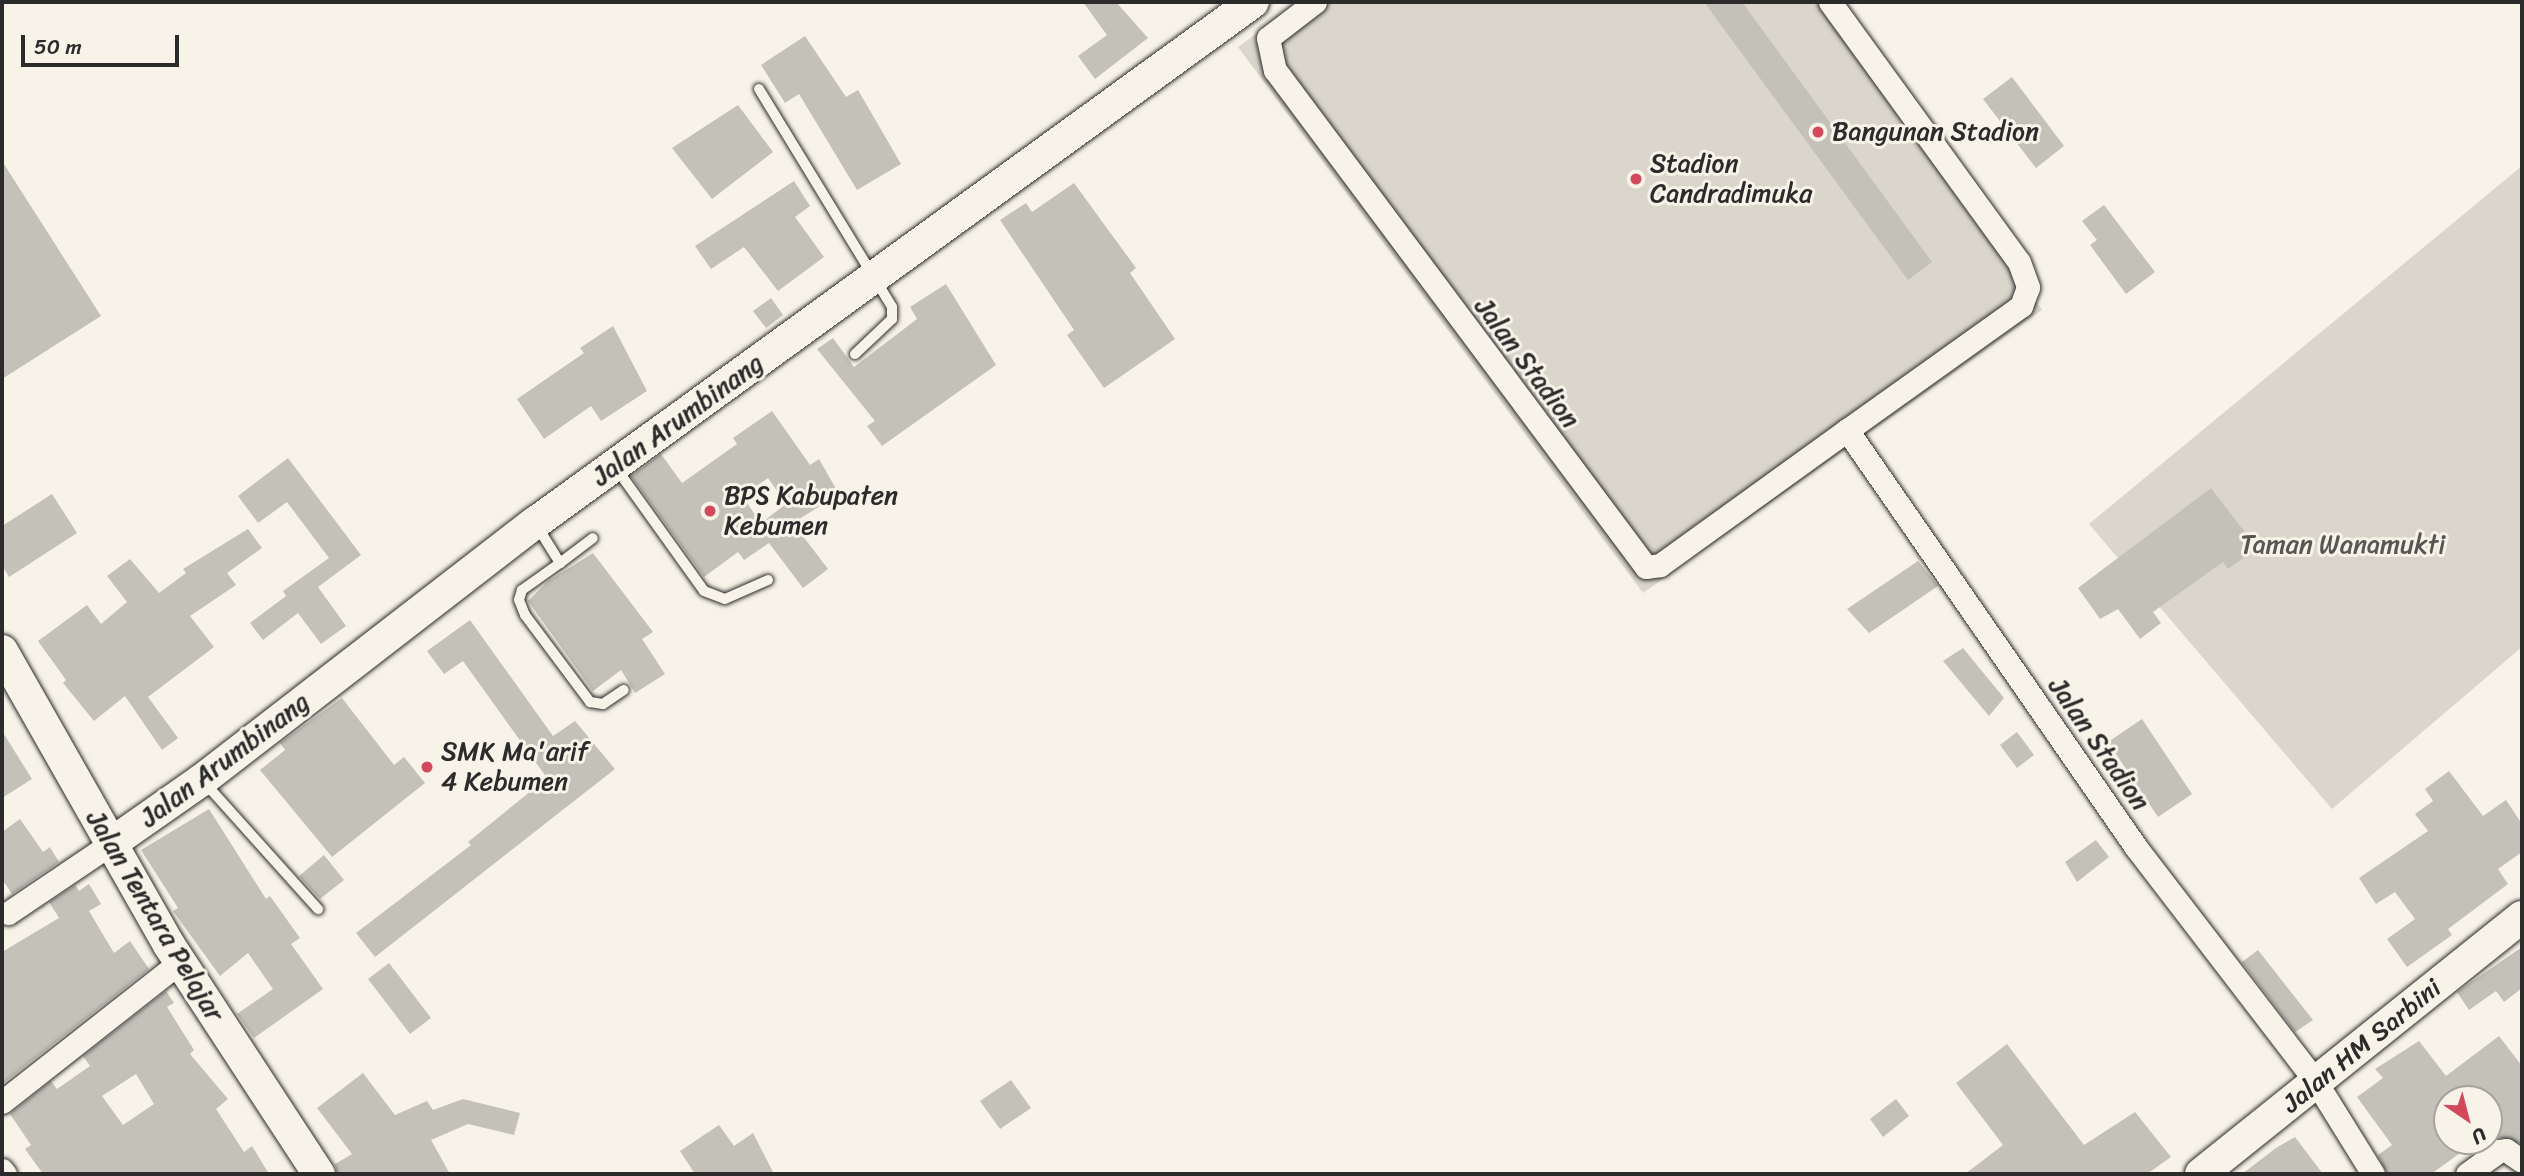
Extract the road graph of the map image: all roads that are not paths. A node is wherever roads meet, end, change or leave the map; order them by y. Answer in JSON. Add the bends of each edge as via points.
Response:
{"nodes":[{"id":1,"x":1253,"y":2,"type":"edge"},
{"id":2,"x":1315,"y":2,"type":"edge"},
{"id":3,"x":1830,"y":2,"type":"edge"},
{"id":4,"x":759,"y":89,"type":"dead end"},
{"id":5,"x":873,"y":278,"type":"junction"},
{"id":6,"x":855,"y":354,"type":"dead end"},
{"id":7,"x":1847,"y":430,"type":"junction"},
{"id":8,"x":615,"y":466,"type":"junction"},
{"id":9,"x":535,"y":523,"type":"junction"},
{"id":10,"x":593,"y":538,"type":"dead end"},
{"id":11,"x":560,"y":563,"type":"junction"},
{"id":12,"x":768,"y":580,"type":"dead end"},
{"id":13,"x":2,"y":651,"type":"edge"},
{"id":14,"x":624,"y":690,"type":"dead end"},
{"id":15,"x":202,"y":780,"type":"junction"},
{"id":16,"x":109,"y":845,"type":"junction"},
{"id":17,"x":318,"y":909,"type":"dead end"},
{"id":18,"x":8,"y":914,"type":"dead end"},
{"id":19,"x":2522,"y":917,"type":"edge"},
{"id":20,"x":180,"y":962,"type":"junction"},
{"id":21,"x":2316,"y":1083,"type":"junction"},
{"id":22,"x":2,"y":1102,"type":"edge"},
{"id":23,"x":2522,"y":1161,"type":"edge"},
{"id":24,"x":319,"y":1174,"type":"edge"},
{"id":25,"x":2201,"y":1174,"type":"edge"},
{"id":26,"x":2373,"y":1174,"type":"edge"},
{"id":27,"x":2467,"y":1174,"type":"edge"}],
"edges":[{"from":1,"to":5,"type":"main road","name":"Jalan Arumbinang"},
{"from":2,"to":7,"type":"street","name":"Jalan Stadion","via":[[1268,38],[1275,70],[1646,567],[1660,565]]},
{"from":3,"to":7,"type":"street","name":"Jalan Stadion","via":[[2020,262],[2028,287],[2021,306]]},
{"from":4,"to":5,"type":"lane"},
{"from":5,"to":6,"type":"lane","via":[[890,300],[892,318]]},
{"from":5,"to":8,"type":"main road","name":"Jalan Arumbinang"},
{"from":7,"to":21,"type":"street","name":"Jalan Stadion","via":[[2135,846]]},
{"from":8,"to":9,"type":"main road","name":"Jalan Arumbinang"},
{"from":8,"to":12,"type":"lane","via":[[704,591],[725,599]]},
{"from":9,"to":11,"type":"lane"},
{"from":9,"to":15,"type":"main road","name":"Jalan Arumbinang"},
{"from":10,"to":11,"type":"lane"},
{"from":11,"to":14,"type":"lane","via":[[522,590],[519,600],[525,615],[590,702],[603,704]]},
{"from":13,"to":16,"type":"main road","name":"Jalan Tentara Pelajar"},
{"from":15,"to":16,"type":"main road","name":"Jalan Arumbinang"},
{"from":15,"to":17,"type":"lane"},
{"from":16,"to":18,"type":"street"},
{"from":16,"to":20,"type":"main road","name":"Jalan Tentara Pelajar"},
{"from":19,"to":21,"type":"main road","name":"Jalan HM Sarbini"},
{"from":20,"to":22,"type":"street"},
{"from":20,"to":24,"type":"main road","name":"Jalan Tentara Pelajar"},
{"from":21,"to":25,"type":"main road","name":"Jalan HM Sarbini"},
{"from":21,"to":26,"type":"street","name":"Jalan Stadion"},
{"from":23,"to":27,"type":"street","via":[[2503,1150]]}]}
